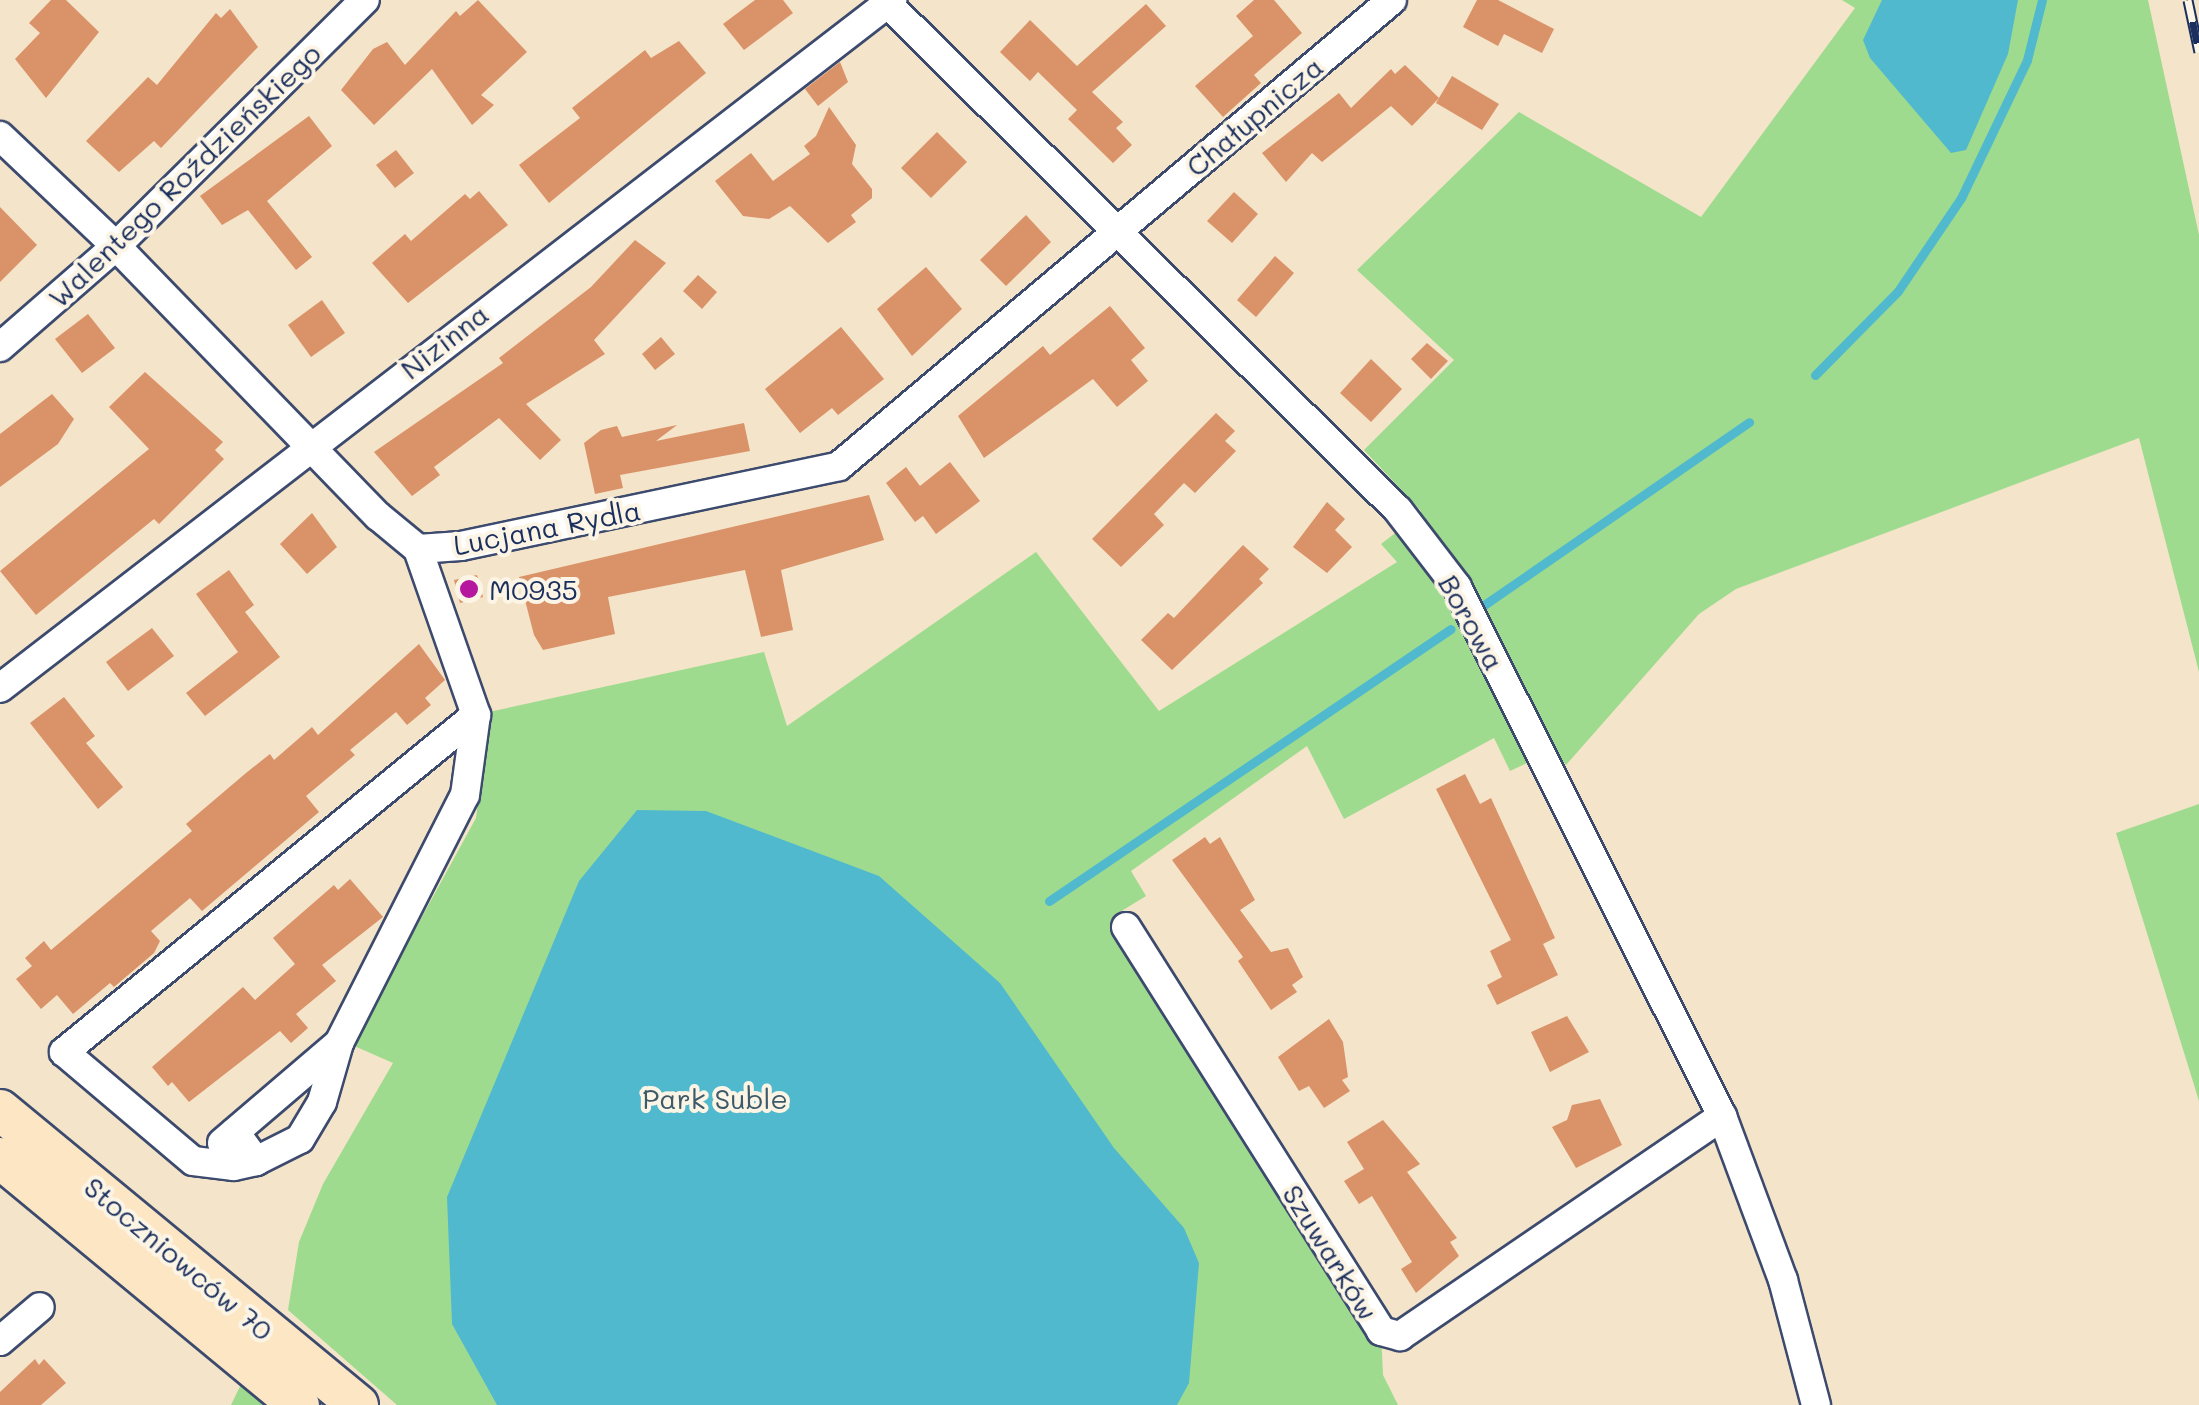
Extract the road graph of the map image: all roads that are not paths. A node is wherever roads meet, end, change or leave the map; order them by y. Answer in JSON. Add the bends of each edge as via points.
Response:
{"nodes":[{"id":1,"x":365,"y":0,"type":"edge"},
{"id":2,"x":1392,"y":0,"type":"edge"},
{"id":3,"x":888,"y":1,"type":"edge"},
{"id":4,"x":0,"y":136,"type":"edge"},
{"id":5,"x":1115,"y":232,"type":"junction"},
{"id":6,"x":116,"y":246,"type":"junction"},
{"id":7,"x":0,"y":347,"type":"edge"},
{"id":8,"x":308,"y":445,"type":"junction"},
{"id":9,"x":418,"y":550,"type":"junction"},
{"id":10,"x":0,"y":688,"type":"edge"},
{"id":11,"x":476,"y":715,"type":"junction"},
{"id":12,"x":1126,"y":927,"type":"dead end"},
{"id":13,"x":338,"y":1043,"type":"junction"},
{"id":14,"x":0,"y":1110,"type":"edge"},
{"id":15,"x":1722,"y":1116,"type":"junction"},
{"id":16,"x":235,"y":1132,"type":"junction"},
{"id":17,"x":175,"y":1150,"type":"junction"},
{"id":18,"x":0,"y":1158,"type":"edge"},
{"id":19,"x":256,"y":1161,"type":"junction"},
{"id":20,"x":40,"y":1306,"type":"dead end"},
{"id":21,"x":0,"y":1341,"type":"edge"},
{"id":22,"x":299,"y":1405,"type":"edge"},
{"id":23,"x":358,"y":1405,"type":"edge"},
{"id":24,"x":1816,"y":1405,"type":"edge"}],
"edges":[{"from":1,"to":6,"type":"street","name":"Walentego Roździeńskiego"},
{"from":2,"to":5,"type":"street","name":"Chałupnicza"},
{"from":3,"to":5,"type":"street","name":"Borowa"},
{"from":3,"to":8,"type":"street","name":"Nizinna"},
{"from":4,"to":6,"type":"street","name":"Lucjana Rydla"},
{"from":5,"to":9,"type":"street","name":"Lucjana Rydla","via":[[839,466]]},
{"from":5,"to":15,"type":"street","name":"Borowa","via":[[1428,545],[1494,660]]},
{"from":6,"to":7,"type":"street","name":"Walentego Roździeńskiego"},
{"from":6,"to":8,"type":"street","name":"Lucjana Rydla"},
{"from":8,"to":9,"type":"street","name":"Lucjana Rydla"},
{"from":8,"to":10,"type":"street","name":"Nizinna"},
{"from":9,"to":11,"type":"street"},
{"from":11,"to":13,"type":"street","via":[[465,795]]},
{"from":11,"to":17,"type":"street","via":[[64,1052]]},
{"from":12,"to":15,"type":"street","name":"Szuwarków","via":[[1380,1331],[1400,1336]]},
{"from":13,"to":16,"type":"street"},
{"from":13,"to":19,"type":"street","via":[[322,1102],[300,1140]]},
{"from":14,"to":23,"type":"street","name":"Stoczniowców 70"},
{"from":15,"to":24,"type":"street","name":"Borowa","via":[[1783,1280]]},
{"from":16,"to":17,"type":"street","via":[[201,1154]]},
{"from":16,"to":19,"type":"street"},
{"from":17,"to":19,"type":"street","via":[[213,1166]]},
{"from":18,"to":22,"type":"street","name":"Stoczniowców 70"},
{"from":20,"to":21,"type":"street"}]}
